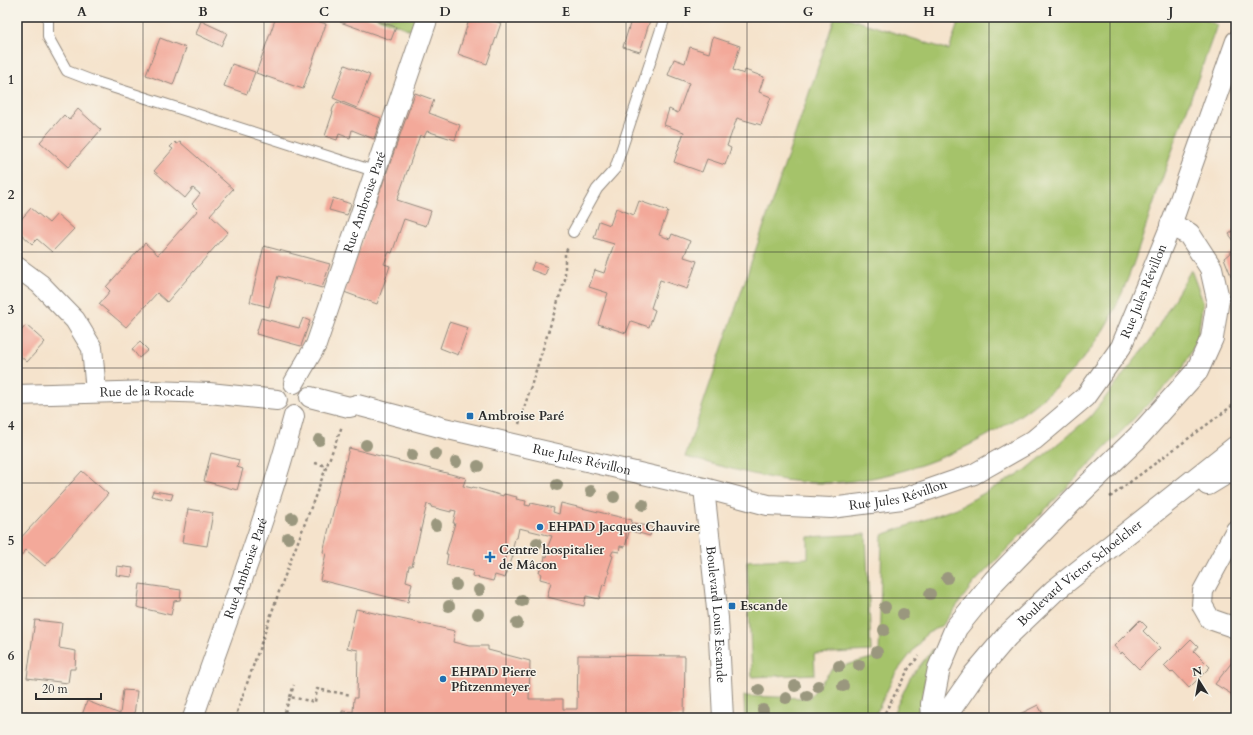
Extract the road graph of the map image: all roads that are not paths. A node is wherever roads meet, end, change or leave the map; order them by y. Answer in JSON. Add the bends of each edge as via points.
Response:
{"nodes":[{"id":1,"x":48,"y":17,"type":"edge"},
{"id":2,"x":428,"y":17,"type":"edge"},
{"id":3,"x":665,"y":17,"type":"edge"},
{"id":4,"x":1236,"y":41,"type":"edge"},
{"id":5,"x":374,"y":171,"type":"junction"},
{"id":6,"x":1171,"y":225,"type":"junction"},
{"id":7,"x":573,"y":232,"type":"road end"},
{"id":8,"x":17,"y":267,"type":"edge"},
{"id":9,"x":294,"y":383,"type":"junction"},
{"id":10,"x":96,"y":392,"type":"junction"},
{"id":11,"x":17,"y":395,"type":"edge"},
{"id":12,"x":310,"y":397,"type":"junction"},
{"id":13,"x":277,"y":400,"type":"junction"},
{"id":14,"x":294,"y":416,"type":"junction"},
{"id":15,"x":1236,"y":447,"type":"edge"},
{"id":16,"x":1236,"y":467,"type":"edge"},
{"id":17,"x":704,"y":488,"type":"junction"},
{"id":18,"x":1236,"y":530,"type":"edge"},
{"id":19,"x":1100,"y":552,"type":"junction"},
{"id":20,"x":1236,"y":628,"type":"edge"},
{"id":21,"x":193,"y":718,"type":"edge"},
{"id":22,"x":724,"y":718,"type":"edge"},
{"id":23,"x":933,"y":718,"type":"edge"},
{"id":24,"x":944,"y":718,"type":"edge"}],
"edges":[{"from":1,"to":5,"type":"lane","via":[[48,37],[67,71]]},
{"from":2,"to":5,"type":"street","name":"Rue Ambroise Paré"},
{"from":3,"to":7,"type":"lane","via":[[615,169],[597,189]]},
{"from":4,"to":6,"type":"street","name":"Rue Jules Révillon"},
{"from":5,"to":9,"type":"street","name":"Rue Ambroise Paré","via":[[316,345]]},
{"from":6,"to":17,"type":"street","name":"Rue Jules Révillon","via":[[1121,347],[1085,397],[1034,440],[974,474],[902,499],[831,508],[768,505]]},
{"from":6,"to":23,"type":"street","via":[[1189,234],[1211,268],[1218,299],[1212,338],[1197,371],[1137,438],[994,582],[956,628],[939,668],[932,704]]},
{"from":8,"to":10,"type":"street","via":[[40,284],[75,320],[92,348]]},
{"from":9,"to":12,"type":"street","via":[[306,388]]},
{"from":9,"to":13,"type":"street","via":[[289,383],[281,389]]},
{"from":10,"to":11,"type":"street","name":"Rue de la Rocade"},
{"from":10,"to":13,"type":"street","name":"Rue de la Rocade","via":[[209,393]]},
{"from":12,"to":14,"type":"street","via":[[307,410]]},
{"from":12,"to":17,"type":"street","name":"Rue Jules Révillon","via":[[349,407],[357,405]]},
{"from":13,"to":14,"type":"street","via":[[284,413]]},
{"from":14,"to":21,"type":"street","name":"Rue Ambroise Paré","via":[[255,542]]},
{"from":15,"to":19,"type":"street","name":"Boulevard Victor Schoelcher"},
{"from":16,"to":19,"type":"street"},
{"from":17,"to":22,"type":"street","name":"Boulevard Louis Escande","via":[[718,618]]},
{"from":18,"to":20,"type":"street","via":[[1203,591],[1202,605],[1210,619]]},
{"from":19,"to":24,"type":"street","name":"Boulevard Victor Schoelcher","via":[[1007,636],[974,675]]}]}
